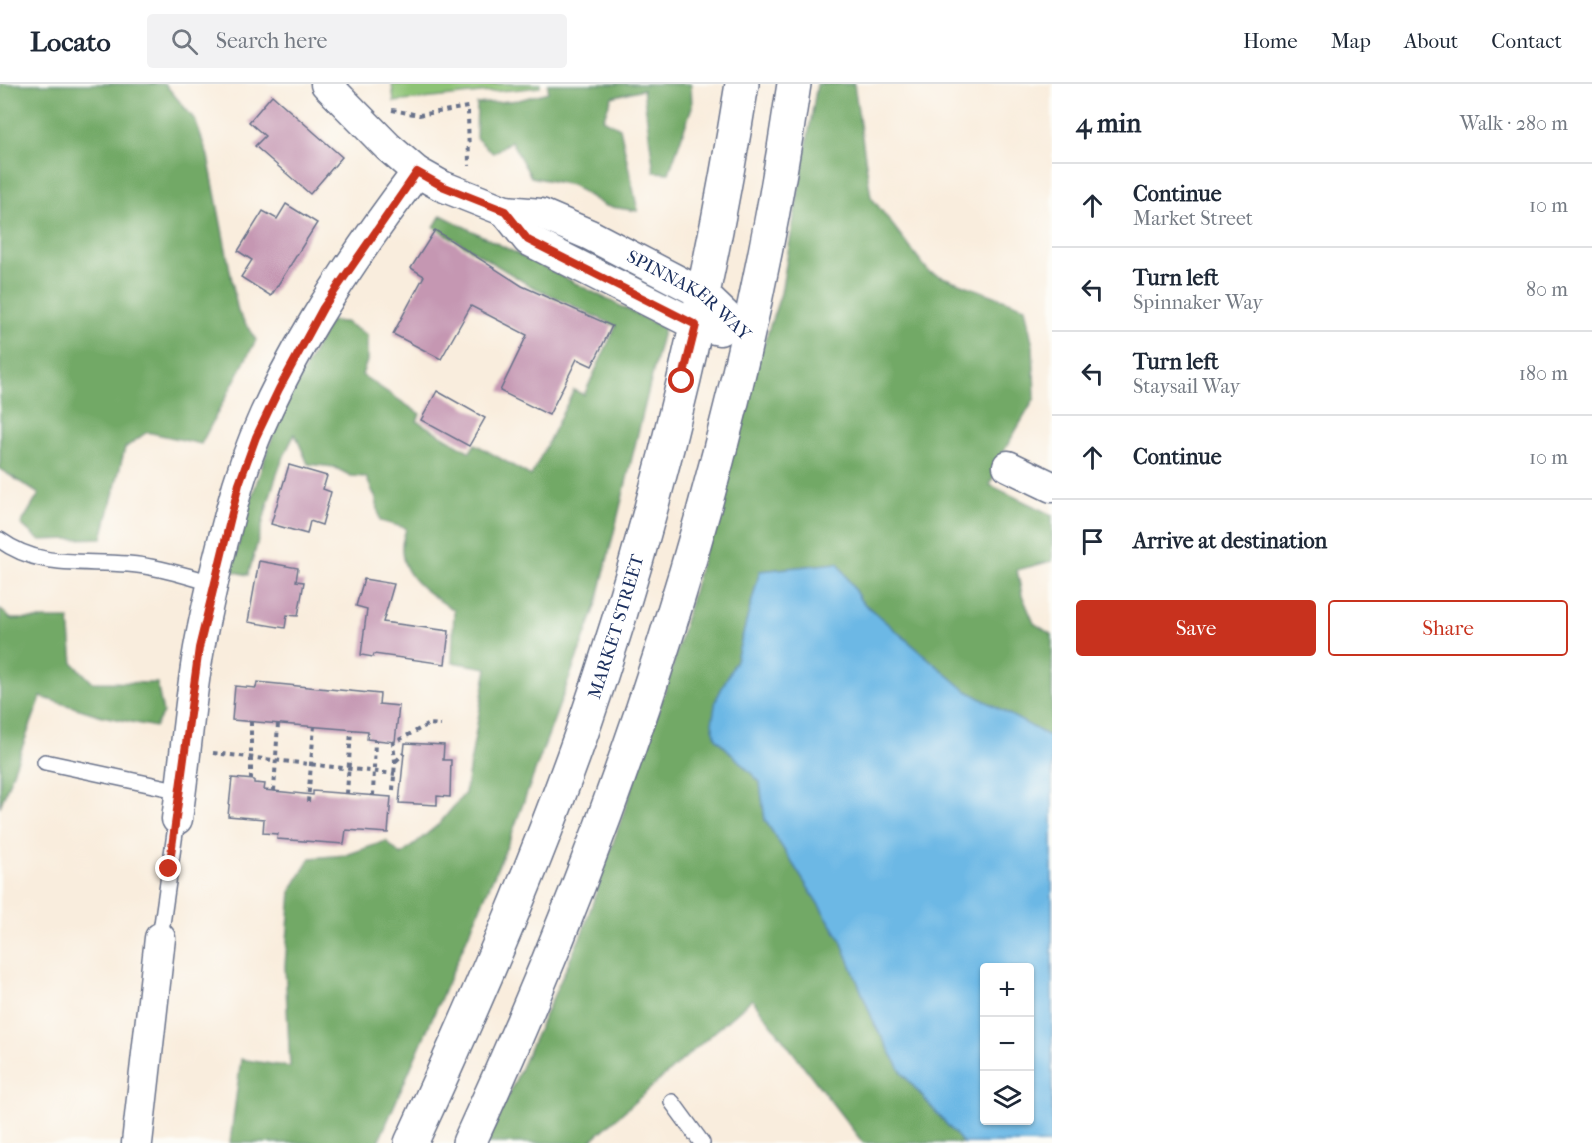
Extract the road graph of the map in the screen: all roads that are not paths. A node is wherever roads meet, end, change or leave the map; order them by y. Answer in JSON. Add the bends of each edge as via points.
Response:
{"nodes":[{"id":1,"x":326,"y":84,"type":"edge"},
{"id":2,"x":742,"y":84,"type":"edge"},
{"id":3,"x":794,"y":84,"type":"edge"},
{"id":4,"x":417,"y":172,"type":"junction"},
{"id":5,"x":699,"y":310,"type":"junction"},
{"id":6,"x":747,"y":336,"type":"junction"},
{"id":7,"x":1008,"y":466,"type":"dead end"},
{"id":8,"x":1052,"y":488,"type":"edge"},
{"id":9,"x":0,"y":540,"type":"edge"},
{"id":10,"x":213,"y":583,"type":"junction"},
{"id":11,"x":45,"y":762,"type":"dead end"},
{"id":12,"x":179,"y":805,"type":"junction"},
{"id":13,"x":160,"y":938,"type":"joint"},
{"id":14,"x":672,"y":1102,"type":"dead end"},
{"id":15,"x":137,"y":1143,"type":"edge"},
{"id":16,"x":411,"y":1143,"type":"edge"},
{"id":17,"x":469,"y":1143,"type":"edge"},
{"id":18,"x":702,"y":1143,"type":"edge"}],
"edges":[{"from":1,"to":4,"type":"street","name":"SPINNAKER WAY"},
{"from":2,"to":5,"type":"main road","name":"MARKET STREET"},
{"from":3,"to":6,"type":"main road"},
{"from":4,"to":5,"type":"street","name":"SPINNAKER WAY","via":[[505,211],[528,240]]},
{"from":4,"to":10,"type":"street","via":[[323,308],[279,389],[239,484]]},
{"from":5,"to":6,"type":"street","name":"SPINNAKER WAY"},
{"from":5,"to":16,"type":"main road","name":"MARKET STREET","via":[[636,556],[581,735],[477,999]]},
{"from":6,"to":17,"type":"main road","via":[[684,580],[626,757],[559,936]]},
{"from":7,"to":8,"type":"street"},
{"from":9,"to":10,"type":"lane","via":[[33,558],[130,564]]},
{"from":10,"to":12,"type":"street","via":[[199,648]]},
{"from":11,"to":12,"type":"lane"},
{"from":12,"to":13,"type":"lane"},
{"from":13,"to":15,"type":"street"},
{"from":14,"to":18,"type":"lane"}]}
